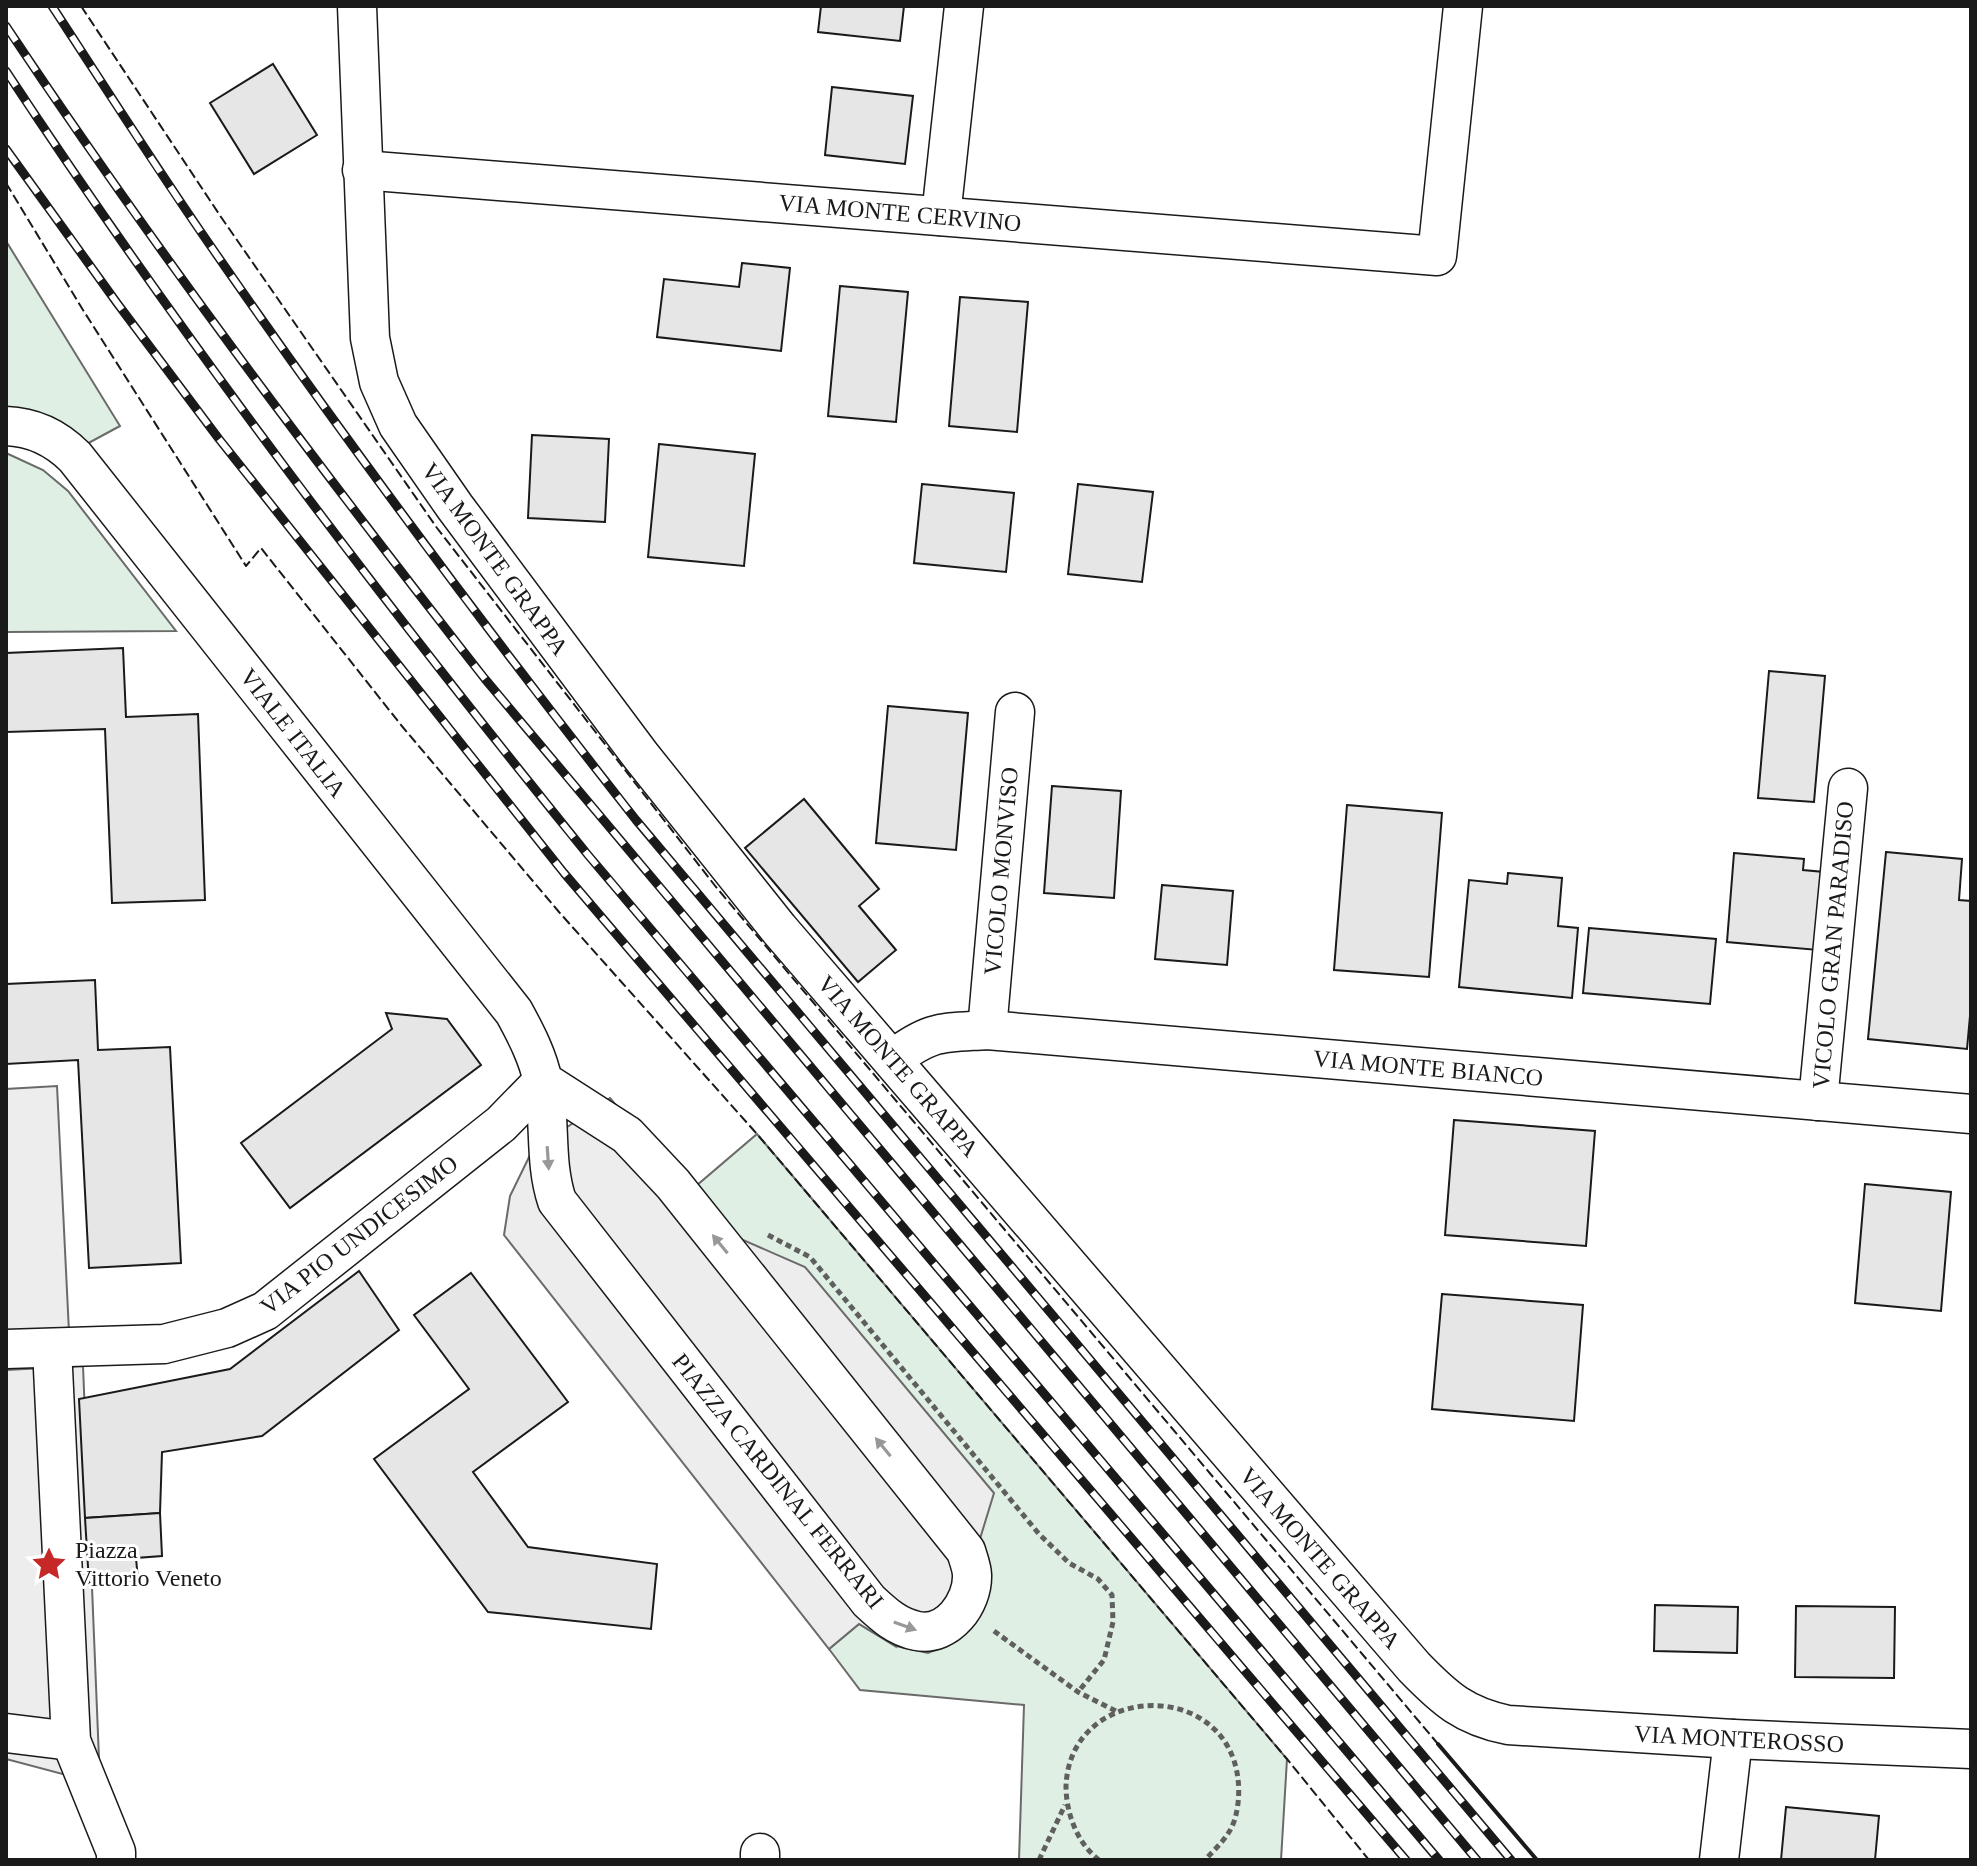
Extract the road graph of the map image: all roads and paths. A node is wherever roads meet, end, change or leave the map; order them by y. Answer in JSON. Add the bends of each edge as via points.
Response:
{"nodes":[{"id":1,"x":357,"y":6,"type":"edge"},
{"id":2,"x":964,"y":6,"type":"edge"},
{"id":3,"x":1463,"y":6,"type":"edge"},
{"id":4,"x":362,"y":170,"type":"junction"},
{"id":5,"x":941,"y":216,"type":"junction"},
{"id":6,"x":6,"y":426,"type":"edge"},
{"id":7,"x":1015,"y":712,"type":"dead end"},
{"id":8,"x":1848,"y":788,"type":"dead end"},
{"id":9,"x":987,"y":1030,"type":"junction"},
{"id":10,"x":893,"y":1059,"type":"junction"},
{"id":11,"x":543,"y":1081,"type":"junction"},
{"id":12,"x":1818,"y":1101,"type":"junction"},
{"id":13,"x":1971,"y":1114,"type":"edge"},
{"id":14,"x":756,"y":1229,"type":"dead end"},
{"id":15,"x":52,"y":1348,"type":"junction"},
{"id":16,"x":6,"y":1349,"type":"edge"},
{"id":17,"x":989,"y":1628,"type":"dead end"},
{"id":18,"x":1078,"y":1692,"type":"junction"},
{"id":19,"x":1116,"y":1712,"type":"junction"},
{"id":20,"x":1508,"y":1725,"type":"joint"},
{"id":21,"x":6,"y":1733,"type":"edge"},
{"id":22,"x":1733,"y":1739,"type":"junction"},
{"id":23,"x":71,"y":1741,"type":"junction"},
{"id":24,"x":1971,"y":1749,"type":"edge"},
{"id":25,"x":1066,"y":1804,"type":"junction"},
{"id":26,"x":116,"y":1860,"type":"edge"},
{"id":27,"x":1039,"y":1860,"type":"edge"},
{"id":28,"x":1099,"y":1860,"type":"edge"},
{"id":29,"x":1205,"y":1860,"type":"edge"},
{"id":30,"x":1719,"y":1860,"type":"edge"}],
"edges":[{"from":1,"to":4,"type":"street","name":"VIA MONTE GRAPPA"},
{"from":2,"to":5,"type":"street"},
{"from":3,"to":5,"type":"street","name":"VIA MONTE CERVINO","via":[[1437,256]]},
{"from":4,"to":5,"type":"street","name":"VIA MONTE CERVINO"},
{"from":4,"to":10,"type":"street","name":"VIA MONTE GRAPPA","via":[[370,338],[379,382],[398,425],[651,768],[779,929]]},
{"from":6,"to":11,"type":"street","name":"VIALE ITALIA","via":[[58,440],[75,457],[514,1012]]},
{"from":7,"to":9,"type":"street","name":"VICOLO MONVISO"},
{"from":8,"to":12,"type":"street","name":"VICOLO GRAN PARADISO"},
{"from":9,"to":10,"type":"street","name":"VIA MONTE BIANCO","via":[[939,1033],[918,1040]]},
{"from":9,"to":12,"type":"street","name":"VIA MONTE BIANCO"},
{"from":10,"to":20,"type":"street","name":"VIA MONTE GRAPPA","via":[[1414,1667],[1460,1710]]},
{"from":11,"to":11,"type":"street","name":"PIAZZA CARDINAL FERRARI","one_way":true,"via":[[547,1161],[557,1201],[869,1601],[892,1622],[920,1632],[946,1625],[967,1604],[972,1574],[966,1551],[673,1184],[620,1129]]},
{"from":11,"to":15,"type":"street","name":"VIA PIO UNDICESIMO","via":[[501,1124],[265,1311],[227,1328],[164,1344]]},
{"from":12,"to":13,"type":"street","name":"VIA MONTE BIANCO"},
{"from":14,"to":18,"type":"path","via":[[810,1257],[1039,1534],[1112,1595],[1113,1622],[1104,1660]]},
{"from":15,"to":16,"type":"street","name":"VIA PIO UNDICESIMO"},
{"from":15,"to":23,"type":"street"},
{"from":17,"to":18,"type":"path"},
{"from":18,"to":19,"type":"path"},
{"from":19,"to":25,"type":"path","via":[[1081,1740],[1067,1773]]},
{"from":19,"to":29,"type":"path","via":[[1142,1706],[1179,1709],[1206,1722],[1226,1745],[1240,1795],[1230,1831]]},
{"from":20,"to":22,"type":"street","name":"VIA MONTEROSSO"},
{"from":21,"to":23,"type":"street"},
{"from":22,"to":24,"type":"street","name":"VIA MONTEROSSO"},
{"from":22,"to":30,"type":"street"},
{"from":23,"to":26,"type":"street"},
{"from":25,"to":27,"type":"path"},
{"from":25,"to":28,"type":"path","via":[[1082,1844]]}]}
